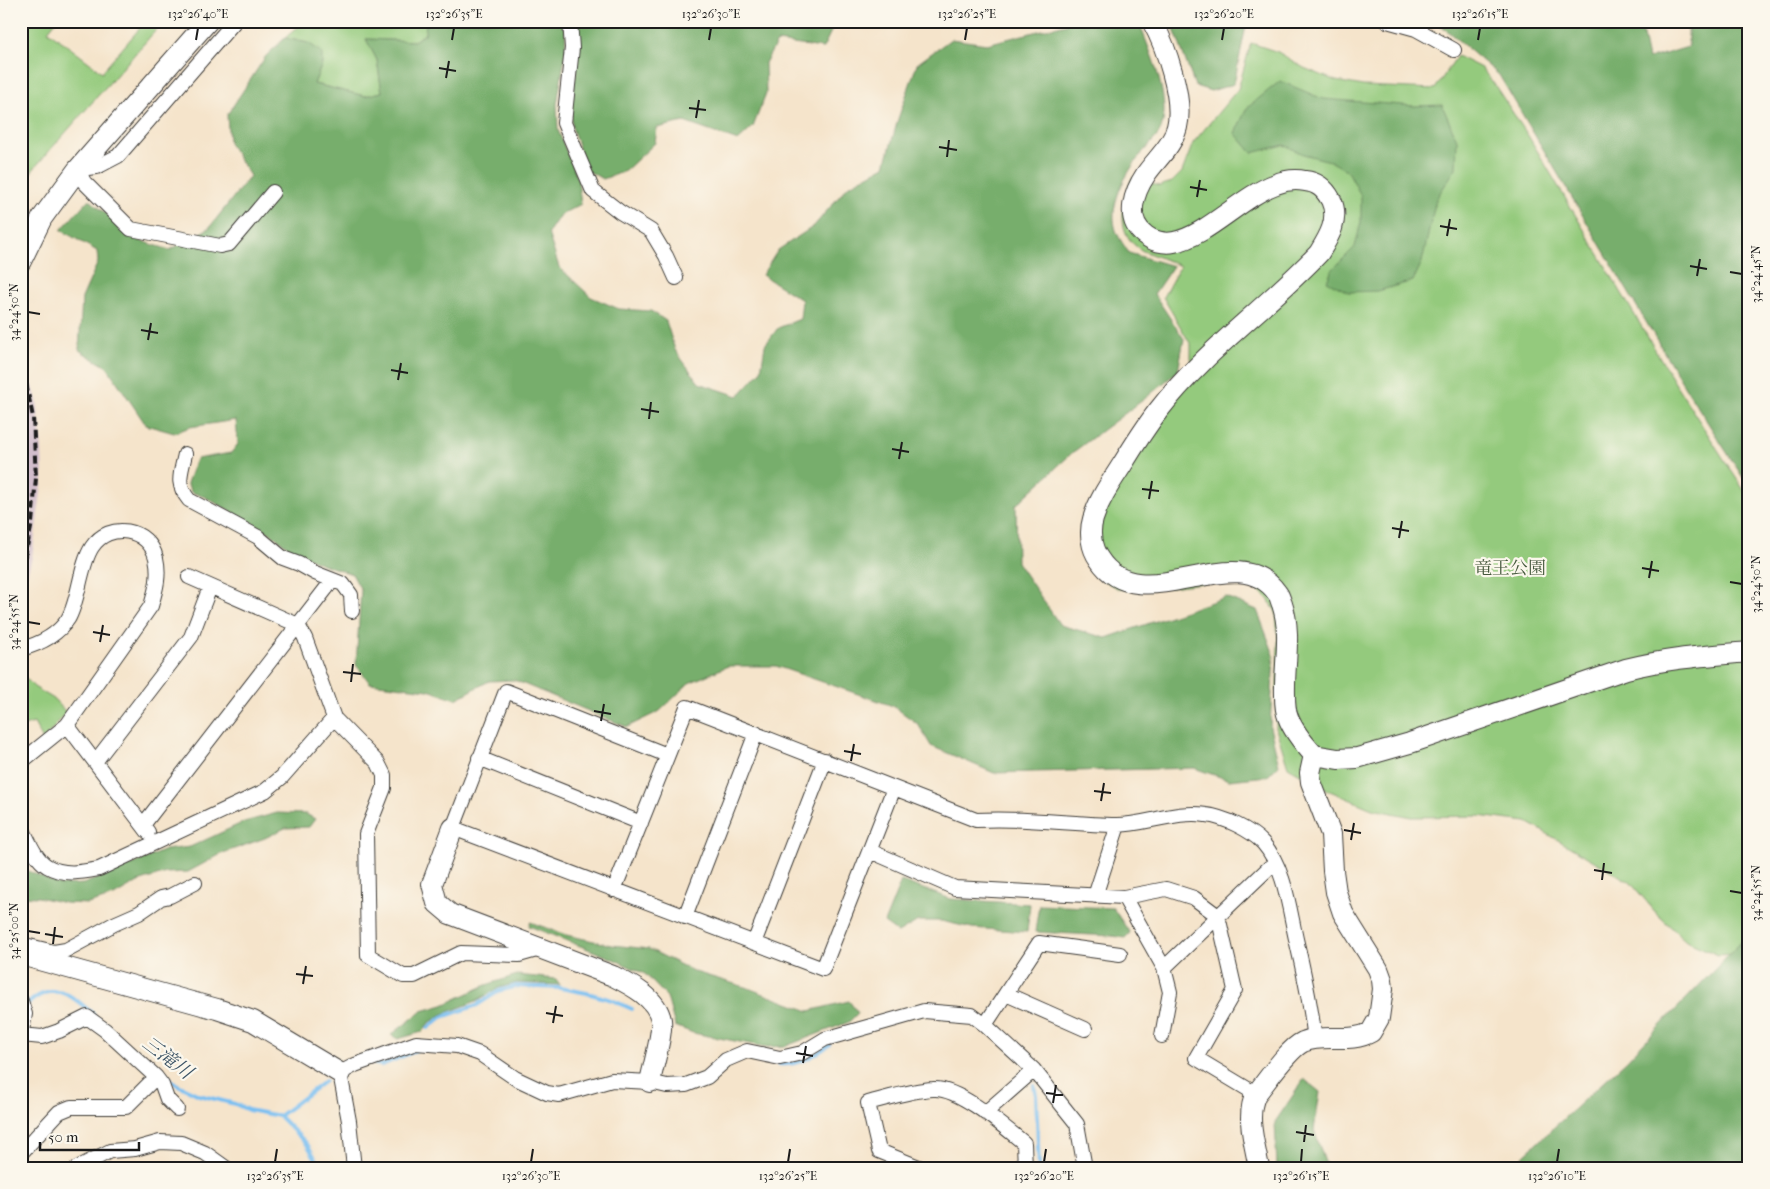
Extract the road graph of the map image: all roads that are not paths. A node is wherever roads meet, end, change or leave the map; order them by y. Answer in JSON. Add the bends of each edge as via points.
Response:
{"nodes":[{"id":1,"x":208,"y":21,"type":"edge"},
{"id":2,"x":235,"y":21,"type":"edge"},
{"id":3,"x":570,"y":21,"type":"edge"},
{"id":4,"x":1152,"y":21,"type":"edge"},
{"id":5,"x":1387,"y":21,"type":"edge"},
{"id":6,"x":1454,"y":50,"type":"dead end"},
{"id":7,"x":78,"y":169,"type":"junction"},
{"id":8,"x":273,"y":192,"type":"dead end"},
{"id":9,"x":21,"y":261,"type":"edge"},
{"id":10,"x":676,"y":278,"type":"dead end"},
{"id":11,"x":184,"y":454,"type":"dead end"},
{"id":12,"x":189,"y":577,"type":"dead end"},
{"id":13,"x":332,"y":581,"type":"junction"},
{"id":14,"x":210,"y":587,"type":"junction"},
{"id":15,"x":352,"y":611,"type":"dead end"},
{"id":16,"x":298,"y":625,"type":"junction"},
{"id":17,"x":21,"y":649,"type":"edge"},
{"id":18,"x":1749,"y":652,"type":"edge"},
{"id":19,"x":334,"y":718,"type":"junction"},
{"id":20,"x":67,"y":725,"type":"junction"},
{"id":21,"x":756,"y":733,"type":"junction"},
{"id":22,"x":667,"y":755,"type":"junction"},
{"id":23,"x":1314,"y":755,"type":"junction"},
{"id":24,"x":479,"y":758,"type":"junction"},
{"id":25,"x":825,"y":760,"type":"junction"},
{"id":26,"x":21,"y":762,"type":"edge"},
{"id":27,"x":95,"y":762,"type":"junction"},
{"id":28,"x":894,"y":788,"type":"junction"},
{"id":29,"x":641,"y":822,"type":"junction"},
{"id":30,"x":143,"y":825,"type":"junction"},
{"id":31,"x":1118,"y":825,"type":"junction"},
{"id":32,"x":21,"y":826,"type":"edge"},
{"id":33,"x":453,"y":828,"type":"junction"},
{"id":34,"x":156,"y":842,"type":"junction"},
{"id":35,"x":870,"y":851,"type":"junction"},
{"id":36,"x":1275,"y":862,"type":"junction"},
{"id":37,"x":195,"y":883,"type":"dead end"},
{"id":38,"x":614,"y":890,"type":"junction"},
{"id":39,"x":1095,"y":896,"type":"junction"},
{"id":40,"x":1124,"y":898,"type":"junction"},
{"id":41,"x":1218,"y":916,"type":"junction"},
{"id":42,"x":685,"y":917,"type":"junction"},
{"id":43,"x":754,"y":943,"type":"junction"},
{"id":44,"x":21,"y":944,"type":"edge"},
{"id":45,"x":540,"y":949,"type":"junction"},
{"id":46,"x":21,"y":954,"type":"edge"},
{"id":47,"x":1120,"y":954,"type":"dead end"},
{"id":48,"x":1164,"y":968,"type":"junction"},
{"id":49,"x":1006,"y":994,"type":"junction"},
{"id":50,"x":21,"y":1001,"type":"edge"},
{"id":51,"x":986,"y":1026,"type":"junction"},
{"id":52,"x":1085,"y":1029,"type":"dead end"},
{"id":53,"x":22,"y":1036,"type":"edge"},
{"id":54,"x":1162,"y":1036,"type":"dead end"},
{"id":55,"x":1315,"y":1040,"type":"junction"},
{"id":56,"x":1034,"y":1070,"type":"junction"},
{"id":57,"x":340,"y":1073,"type":"junction"},
{"id":58,"x":156,"y":1077,"type":"junction"},
{"id":59,"x":650,"y":1082,"type":"junction"},
{"id":60,"x":1256,"y":1094,"type":"junction"},
{"id":61,"x":177,"y":1110,"type":"dead end"},
{"id":62,"x":985,"y":1113,"type":"junction"},
{"id":63,"x":21,"y":1153,"type":"edge"},
{"id":64,"x":21,"y":1165,"type":"edge"},
{"id":65,"x":25,"y":1168,"type":"edge"},
{"id":66,"x":77,"y":1168,"type":"edge"},
{"id":67,"x":226,"y":1168,"type":"edge"},
{"id":68,"x":354,"y":1168,"type":"edge"},
{"id":69,"x":921,"y":1168,"type":"edge"},
{"id":70,"x":1025,"y":1168,"type":"edge"},
{"id":71,"x":1085,"y":1168,"type":"edge"},
{"id":72,"x":1259,"y":1168,"type":"edge"}],
"edges":[{"from":1,"to":7,"type":"street"},
{"from":2,"to":7,"type":"street","via":[[118,156],[98,167]]},
{"from":3,"to":10,"type":"street","via":[[572,48],[564,123],[593,191],[651,231]]},
{"from":4,"to":23,"type":"street","via":[[1173,76],[1178,101],[1177,127],[1171,143],[1146,174],[1133,198],[1132,214],[1137,228],[1161,242],[1174,242],[1195,234],[1274,184],[1293,179],[1312,182],[1325,190],[1335,218],[1319,253],[1188,378],[1158,411],[1101,498],[1092,520],[1093,551],[1102,565],[1126,582],[1149,584],[1225,573],[1246,573],[1265,580],[1278,594],[1285,612],[1288,634],[1284,674],[1288,717],[1301,741]]},
{"from":5,"to":6,"type":"street","via":[[1416,29]]},
{"from":7,"to":8,"type":"street","via":[[84,182],[130,229],[220,246],[229,244]]},
{"from":7,"to":9,"type":"street","via":[[42,218]]},
{"from":11,"to":13,"type":"street","via":[[180,482],[189,500],[258,537],[283,558]]},
{"from":12,"to":14,"type":"street"},
{"from":13,"to":15,"type":"street","via":[[343,584],[352,595]]},
{"from":13,"to":16,"type":"street"},
{"from":14,"to":16,"type":"street"},
{"from":14,"to":27,"type":"street","via":[[191,637]]},
{"from":16,"to":19,"type":"street"},
{"from":16,"to":30,"type":"street"},
{"from":17,"to":20,"type":"street","via":[[40,644],[69,618],[91,548],[99,537],[106,533],[130,532],[144,538],[154,550],[159,569],[151,606]]},
{"from":18,"to":23,"type":"street","via":[[1651,662],[1357,758]]},
{"from":19,"to":34,"type":"street","via":[[282,777],[265,791]]},
{"from":19,"to":45,"type":"street","via":[[378,763],[384,775],[384,788],[366,834],[368,955],[404,976],[414,976],[461,953],[519,955]]},
{"from":20,"to":26,"type":"street"},
{"from":20,"to":27,"type":"street"},
{"from":21,"to":22,"type":"street","via":[[687,707]]},
{"from":21,"to":25,"type":"street"},
{"from":21,"to":42,"type":"street"},
{"from":22,"to":24,"type":"street","via":[[506,691]]},
{"from":22,"to":29,"type":"street"},
{"from":23,"to":55,"type":"street","via":[[1311,782],[1331,834],[1336,892],[1343,913],[1378,969],[1383,989],[1379,1018],[1371,1032],[1357,1037]]},
{"from":24,"to":29,"type":"street"},
{"from":24,"to":33,"type":"street"},
{"from":25,"to":28,"type":"street"},
{"from":25,"to":43,"type":"street"},
{"from":27,"to":30,"type":"street"},
{"from":28,"to":31,"type":"street","via":[[976,820],[1007,818]]},
{"from":28,"to":35,"type":"street"},
{"from":29,"to":38,"type":"street"},
{"from":30,"to":34,"type":"street"},
{"from":31,"to":36,"type":"street","via":[[1192,814],[1221,818],[1263,843]]},
{"from":31,"to":39,"type":"street"},
{"from":32,"to":34,"type":"street","via":[[47,866],[78,873],[99,869]]},
{"from":33,"to":38,"type":"street"},
{"from":33,"to":45,"type":"street","via":[[432,884],[436,903],[450,914]]},
{"from":35,"to":39,"type":"street","via":[[955,888]]},
{"from":35,"to":43,"type":"street","via":[[823,969]]},
{"from":36,"to":41,"type":"street"},
{"from":36,"to":55,"type":"street","via":[[1311,1007]]},
{"from":37,"to":44,"type":"street","via":[[66,950],[54,952]]},
{"from":38,"to":42,"type":"street"},
{"from":39,"to":40,"type":"street"},
{"from":40,"to":41,"type":"street","via":[[1166,889],[1194,898]]},
{"from":40,"to":48,"type":"street"},
{"from":41,"to":48,"type":"street"},
{"from":41,"to":60,"type":"street","via":[[1235,990],[1196,1058]]},
{"from":42,"to":43,"type":"street"},
{"from":45,"to":59,"type":"street","via":[[626,982],[656,1008],[661,1020],[660,1034]]},
{"from":46,"to":57,"type":"street","via":[[253,1022]]},
{"from":47,"to":49,"type":"street","via":[[1039,944]]},
{"from":48,"to":54,"type":"street","via":[[1170,992]]},
{"from":49,"to":51,"type":"street"},
{"from":49,"to":52,"type":"street"},
{"from":50,"to":53,"type":"street","via":[[25,1014]]},
{"from":51,"to":56,"type":"street"},
{"from":51,"to":59,"type":"street","via":[[972,1015],[924,1012],[825,1039],[802,1052],[780,1058],[747,1051],[726,1060],[707,1077],[686,1085],[667,1086]]},
{"from":53,"to":58,"type":"street","via":[[42,1037],[87,1017]]},
{"from":55,"to":60,"type":"street","via":[[1304,1042],[1290,1052]]},
{"from":56,"to":62,"type":"street"},
{"from":56,"to":71,"type":"street","via":[[1076,1124]]},
{"from":57,"to":59,"type":"street","via":[[416,1043],[457,1046],[480,1054],[515,1078],[547,1093],[559,1095],[612,1080]]},
{"from":57,"to":68,"type":"street"},
{"from":58,"to":61,"type":"street","via":[[167,1099]]},
{"from":58,"to":63,"type":"street","via":[[126,1107],[71,1107],[59,1112]]},
{"from":60,"to":72,"type":"street","via":[[1251,1120]]},
{"from":62,"to":69,"type":"street","via":[[956,1094],[934,1088],[868,1103],[879,1150]]},
{"from":62,"to":70,"type":"street","via":[[1024,1143]]},
{"from":64,"to":65,"type":"street"},
{"from":66,"to":67,"type":"street","via":[[110,1151],[160,1142],[181,1143],[205,1153]]}]}
